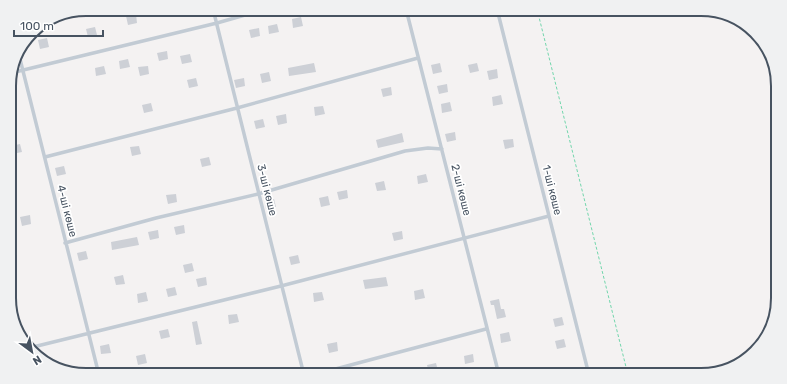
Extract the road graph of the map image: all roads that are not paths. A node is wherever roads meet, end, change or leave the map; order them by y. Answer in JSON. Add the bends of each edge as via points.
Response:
{"nodes":[{"id":1,"x":215,"y":16,"type":"edge"},
{"id":2,"x":242,"y":16,"type":"edge"},
{"id":3,"x":408,"y":16,"type":"edge"},
{"id":4,"x":499,"y":16,"type":"edge"},
{"id":5,"x":217,"y":23,"type":"junction"},
{"id":6,"x":418,"y":58,"type":"junction"},
{"id":7,"x":20,"y":60,"type":"edge"},
{"id":8,"x":23,"y":70,"type":"junction"},
{"id":9,"x":18,"y":71,"type":"edge"},
{"id":10,"x":237,"y":108,"type":"junction"},
{"id":11,"x":442,"y":149,"type":"junction"},
{"id":12,"x":45,"y":157,"type":"junction"},
{"id":13,"x":258,"y":194,"type":"junction"},
{"id":14,"x":549,"y":216,"type":"junction"},
{"id":15,"x":463,"y":238,"type":"junction"},
{"id":16,"x":65,"y":243,"type":"junction"},
{"id":17,"x":282,"y":286,"type":"junction"},
{"id":18,"x":486,"y":329,"type":"junction"},
{"id":19,"x":88,"y":333,"type":"junction"},
{"id":20,"x":52,"y":342,"type":"edge"},
{"id":21,"x":97,"y":368,"type":"edge"},
{"id":22,"x":302,"y":368,"type":"edge"},
{"id":23,"x":339,"y":368,"type":"edge"},
{"id":24,"x":497,"y":368,"type":"edge"},
{"id":25,"x":587,"y":368,"type":"edge"}],
"edges":[{"from":1,"to":5,"type":"lane","name":"3-ші көше"},
{"from":2,"to":5,"type":"lane"},
{"from":3,"to":6,"type":"lane","name":"2-ші көше"},
{"from":4,"to":14,"type":"lane","name":"1-ші көше"},
{"from":5,"to":8,"type":"lane"},
{"from":5,"to":10,"type":"lane","name":"3-ші көше"},
{"from":6,"to":10,"type":"lane"},
{"from":6,"to":11,"type":"lane","name":"2-ші көше"},
{"from":7,"to":8,"type":"lane","name":"4-ші көше"},
{"from":8,"to":9,"type":"lane"},
{"from":8,"to":12,"type":"lane","name":"4-ші көше"},
{"from":10,"to":12,"type":"lane"},
{"from":10,"to":13,"type":"lane","name":"3-ші көше"},
{"from":11,"to":13,"type":"lane","via":[[405,151]]},
{"from":11,"to":15,"type":"lane","name":"2-ші көше"},
{"from":12,"to":16,"type":"lane","name":"4-ші көше"},
{"from":13,"to":16,"type":"lane"},
{"from":13,"to":17,"type":"lane","name":"3-ші көше"},
{"from":14,"to":15,"type":"lane"},
{"from":14,"to":25,"type":"lane","name":"1-ші көше"},
{"from":15,"to":17,"type":"lane"},
{"from":15,"to":18,"type":"lane","name":"2-ші көше"},
{"from":16,"to":19,"type":"lane","name":"4-ші көше"},
{"from":17,"to":19,"type":"lane"},
{"from":17,"to":22,"type":"lane","name":"3-ші көше"},
{"from":18,"to":23,"type":"lane"},
{"from":18,"to":24,"type":"lane","name":"2-ші көше"},
{"from":19,"to":20,"type":"lane"},
{"from":19,"to":21,"type":"lane","name":"4-ші көше"}]}
